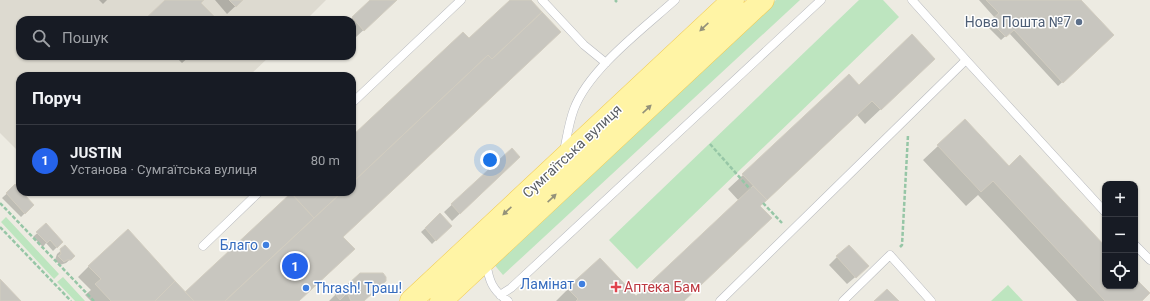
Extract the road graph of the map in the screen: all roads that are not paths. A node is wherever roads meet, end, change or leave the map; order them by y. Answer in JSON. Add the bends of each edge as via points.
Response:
{"nodes":[{"id":1,"x":461,"y":0,"type":"edge"},
{"id":2,"x":542,"y":0,"type":"edge"},
{"id":3,"x":675,"y":0,"type":"edge"},
{"id":4,"x":733,"y":0,"type":"edge"},
{"id":5,"x":763,"y":0,"type":"edge"},
{"id":6,"x":821,"y":0,"type":"edge"},
{"id":7,"x":912,"y":0,"type":"edge"},
{"id":8,"x":966,"y":60,"type":"junction"},
{"id":9,"x":606,"y":63,"type":"junction"},
{"id":10,"x":356,"y":100,"type":"edge"},
{"id":11,"x":563,"y":159,"type":"junction"},
{"id":12,"x":256,"y":196,"type":"edge"},
{"id":13,"x":1102,"y":209,"type":"edge"},
{"id":14,"x":203,"y":246,"type":"dead end"},
{"id":15,"x":1138,"y":248,"type":"edge"},
{"id":16,"x":486,"y":260,"type":"junction"},
{"id":17,"x":1150,"y":260,"type":"edge"},
{"id":18,"x":500,"y":295,"type":"junction"},
{"id":19,"x":411,"y":301,"type":"edge"},
{"id":20,"x":441,"y":301,"type":"edge"},
{"id":21,"x":508,"y":301,"type":"edge"},
{"id":22,"x":720,"y":301,"type":"edge"},
{"id":23,"x":843,"y":301,"type":"edge"},
{"id":24,"x":931,"y":301,"type":"edge"}],
"edges":[{"from":1,"to":10,"type":"lane"},
{"from":2,"to":9,"type":"lane"},
{"from":3,"to":9,"type":"lane"},
{"from":4,"to":11,"type":"main road","name":"Сумгаїтська вулиця","one_way":true},
{"from":16,"to":5,"type":"main road","name":"Сумгаїтська вулиця","one_way":true},
{"from":6,"to":18,"type":"lane","via":[[511,288]]},
{"from":7,"to":8,"type":"lane"},
{"from":8,"to":13,"type":"lane"},
{"from":8,"to":22,"type":"lane"},
{"from":9,"to":11,"type":"lane","via":[[588,84],[574,109]]},
{"from":11,"to":19,"type":"main road","name":"Сумгаїтська вулиця","one_way":true},
{"from":12,"to":14,"type":"lane"},
{"from":15,"to":17,"type":"lane"},
{"from":16,"to":18,"type":"lane","via":[[489,281]]},
{"from":16,"to":20,"type":"main road","name":"Сумгаїтська вулиця"},
{"from":18,"to":21,"type":"lane"},
{"from":23,"to":24,"type":"lane","via":[[890,255]]}]}
